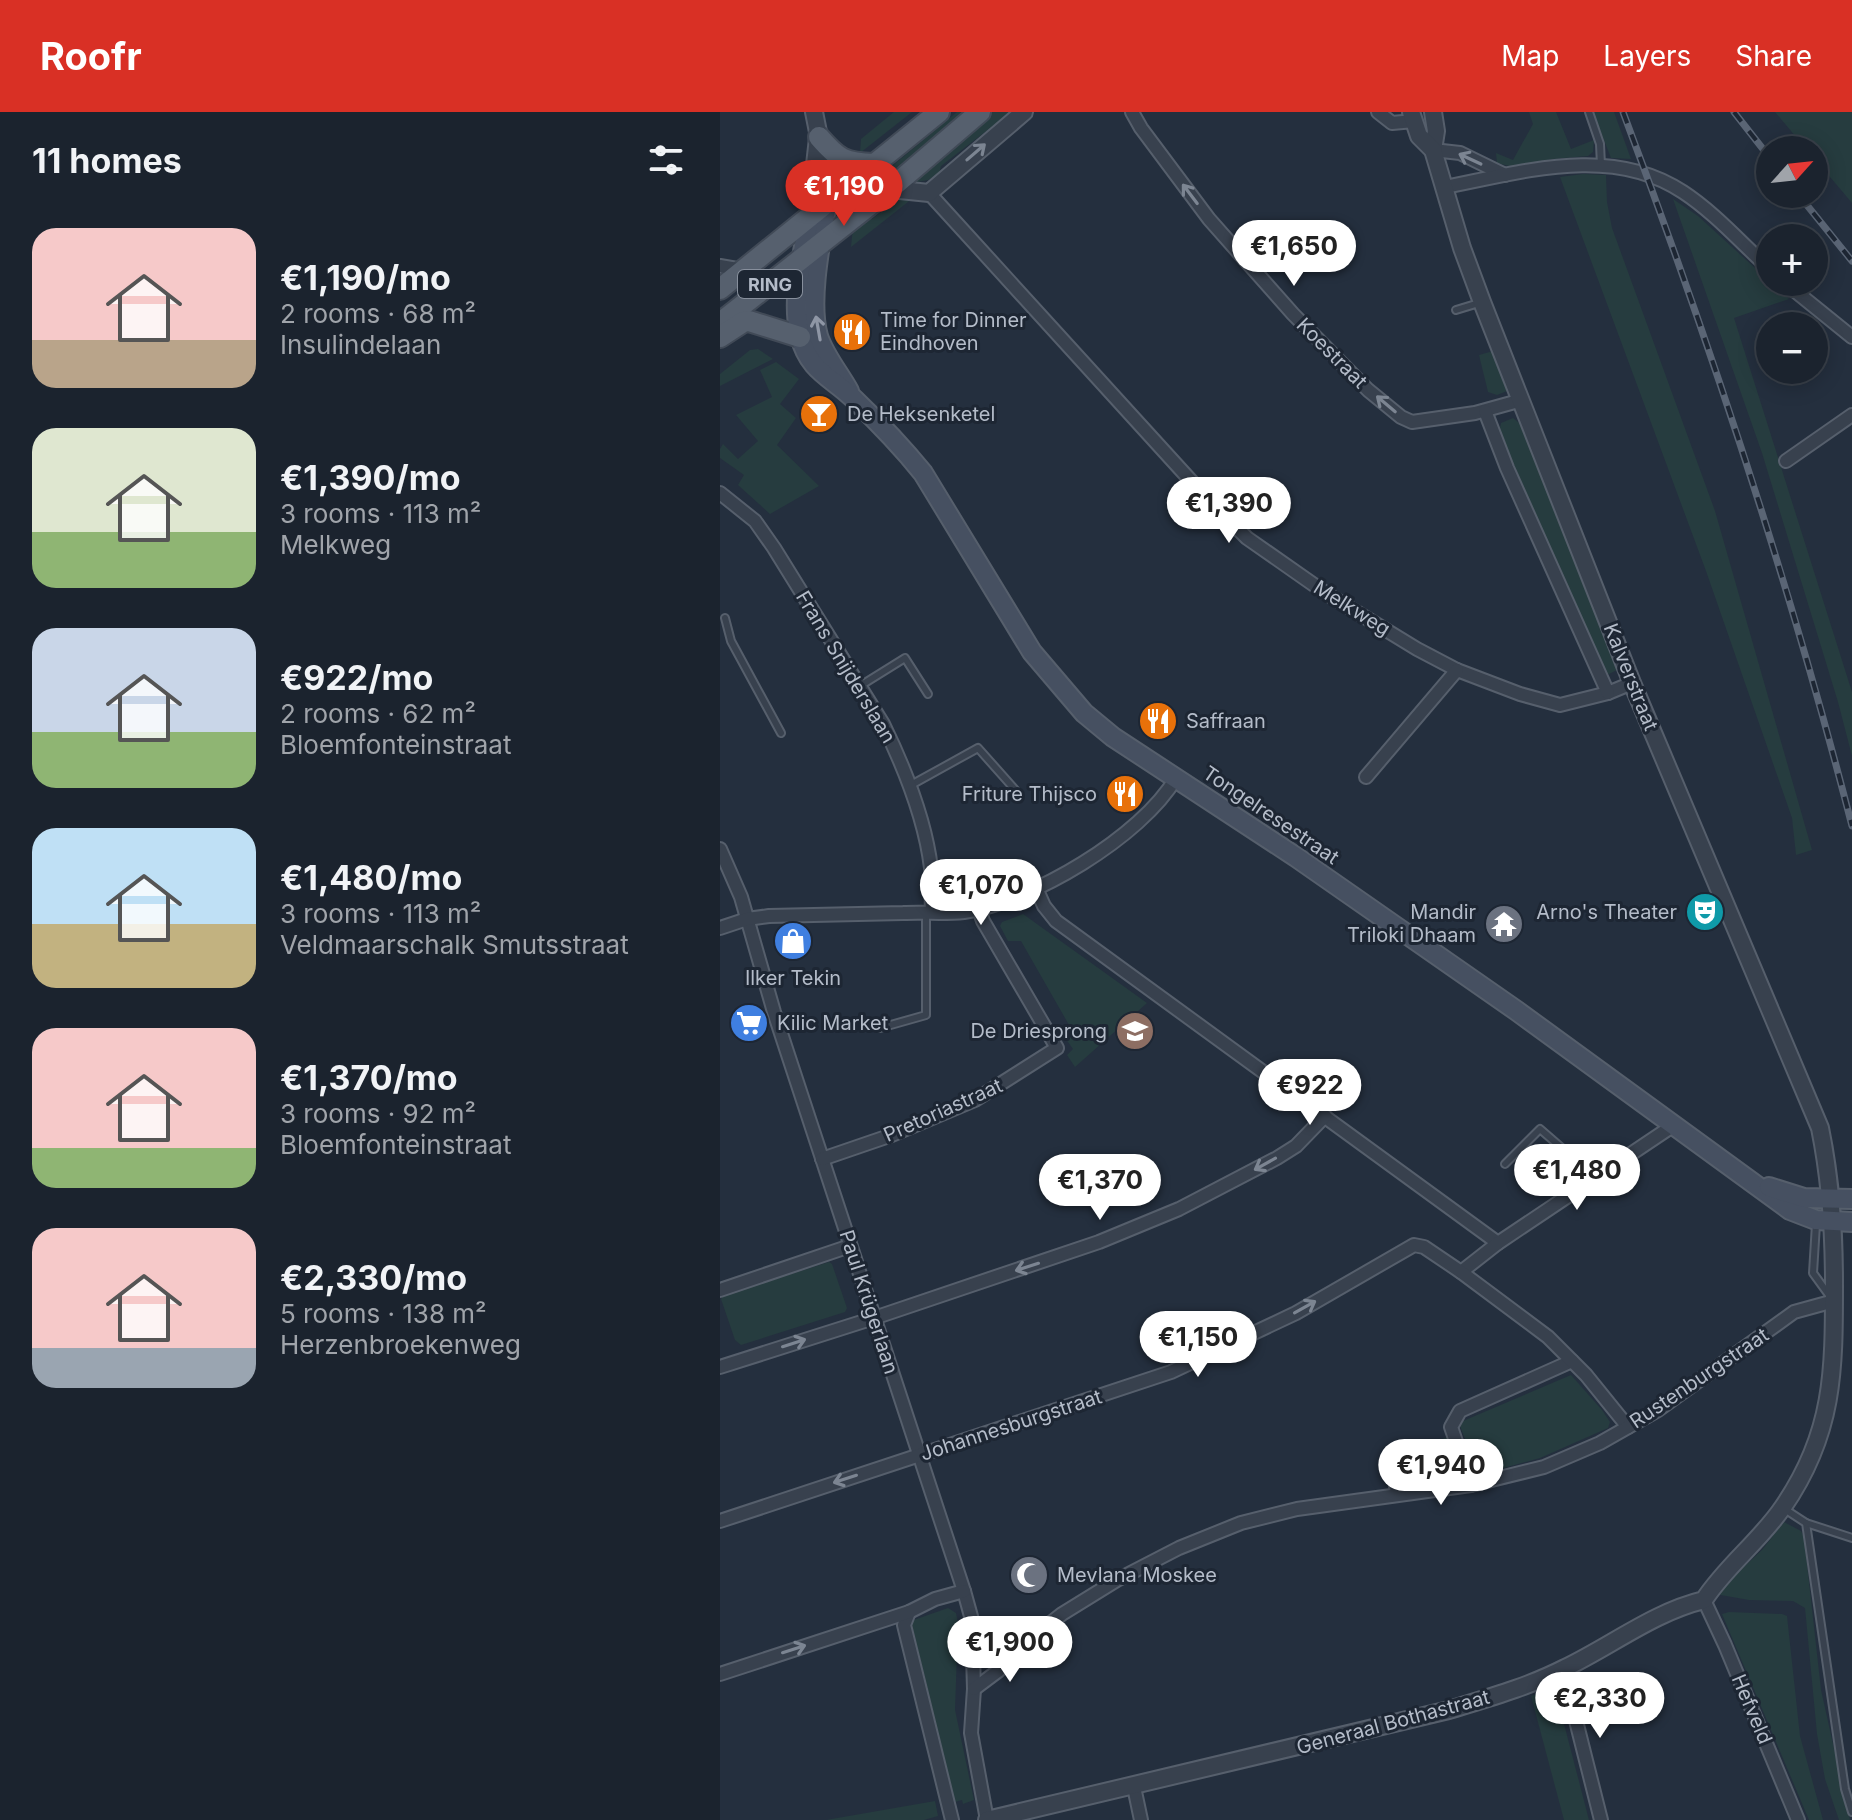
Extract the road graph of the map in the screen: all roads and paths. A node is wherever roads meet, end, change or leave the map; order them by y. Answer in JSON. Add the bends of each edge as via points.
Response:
{"nodes":[{"id":1,"x":814,"y":112,"type":"edge"},
{"id":2,"x":938,"y":112,"type":"edge"},
{"id":3,"x":980,"y":112,"type":"edge"},
{"id":4,"x":1024,"y":112,"type":"edge"},
{"id":5,"x":1132,"y":112,"type":"edge"},
{"id":6,"x":1378,"y":112,"type":"edge"},
{"id":7,"x":1433,"y":112,"type":"edge"},
{"id":8,"x":1589,"y":112,"type":"edge"},
{"id":9,"x":1413,"y":117,"type":"edge"},
{"id":10,"x":819,"y":137,"type":"junction"},
{"id":11,"x":1433,"y":150,"type":"junction"},
{"id":12,"x":874,"y":164,"type":"junction"},
{"id":13,"x":1601,"y":165,"type":"junction"},
{"id":14,"x":1505,"y":175,"type":"junction"},
{"id":15,"x":1445,"y":187,"type":"junction"},
{"id":16,"x":890,"y":189,"type":"junction"},
{"id":17,"x":929,"y":193,"type":"junction"},
{"id":18,"x":827,"y":203,"type":"junction"},
{"id":19,"x":809,"y":218,"type":"junction"},
{"id":20,"x":820,"y":245,"type":"junction"},
{"id":21,"x":1756,"y":256,"type":"edge"},
{"id":22,"x":802,"y":259,"type":"junction"},
{"id":23,"x":720,"y":266,"type":"edge"},
{"id":24,"x":743,"y":270,"type":"junction"},
{"id":25,"x":720,"y":289,"type":"edge"},
{"id":26,"x":1801,"y":296,"type":"edge"},
{"id":27,"x":1482,"y":302,"type":"junction"},
{"id":28,"x":1456,"y":310,"type":"dead end"},
{"id":29,"x":720,"y":323,"type":"edge"},
{"id":30,"x":720,"y":337,"type":"edge"},
{"id":31,"x":800,"y":337,"type":"junction"},
{"id":32,"x":1852,"y":337,"type":"edge"},
{"id":33,"x":852,"y":397,"type":"junction"},
{"id":34,"x":1522,"y":400,"type":"junction"},
{"id":35,"x":1485,"y":411,"type":"junction"},
{"id":36,"x":1852,"y":415,"type":"edge"},
{"id":37,"x":1786,"y":461,"type":"dead end"},
{"id":38,"x":720,"y":493,"type":"edge"},
{"id":39,"x":725,"y":618,"type":"dead end"},
{"id":40,"x":731,"y":641,"type":"junction"},
{"id":41,"x":720,"y":644,"type":"edge"},
{"id":42,"x":1457,"y":670,"type":"junction"},
{"id":43,"x":1632,"y":683,"type":"junction"},
{"id":44,"x":860,"y":686,"type":"junction"},
{"id":45,"x":1608,"y":693,"type":"junction"},
{"id":46,"x":928,"y":694,"type":"dead end"},
{"id":47,"x":781,"y":733,"type":"dead end"},
{"id":48,"x":1366,"y":777,"type":"dead end"},
{"id":49,"x":1176,"y":778,"type":"junction"},
{"id":50,"x":910,"y":786,"type":"junction"},
{"id":51,"x":1018,"y":793,"type":"dead end"},
{"id":52,"x":720,"y":849,"type":"edge"},
{"id":53,"x":1036,"y":888,"type":"junction"},
{"id":54,"x":979,"y":909,"type":"junction"},
{"id":55,"x":929,"y":912,"type":"junction"},
{"id":56,"x":747,"y":919,"type":"junction"},
{"id":57,"x":720,"y":928,"type":"edge"},
{"id":58,"x":880,"y":1028,"type":"dead end"},
{"id":59,"x":1325,"y":1116,"type":"junction"},
{"id":60,"x":1674,"y":1125,"type":"junction"},
{"id":61,"x":822,"y":1159,"type":"junction"},
{"id":62,"x":1505,"y":1164,"type":"dead end"},
{"id":63,"x":1592,"y":1180,"type":"junction"},
{"id":64,"x":1755,"y":1183,"type":"junction"},
{"id":65,"x":1852,"y":1199,"type":"edge"},
{"id":66,"x":1832,"y":1200,"type":"junction"},
{"id":67,"x":1834,"y":1221,"type":"edge"},
{"id":68,"x":1498,"y":1243,"type":"junction"},
{"id":69,"x":850,"y":1246,"type":"junction"},
{"id":70,"x":1461,"y":1272,"type":"junction"},
{"id":71,"x":720,"y":1290,"type":"edge"},
{"id":72,"x":1834,"y":1301,"type":"junction"},
{"id":73,"x":874,"y":1318,"type":"junction"},
{"id":74,"x":1572,"y":1361,"type":"junction"},
{"id":75,"x":721,"y":1362,"type":"edge"},
{"id":76,"x":1628,"y":1427,"type":"junction"},
{"id":77,"x":919,"y":1455,"type":"junction"},
{"id":78,"x":1389,"y":1455,"type":"dead end"},
{"id":79,"x":1471,"y":1485,"type":"junction"},
{"id":80,"x":1394,"y":1495,"type":"junction"},
{"id":81,"x":1783,"y":1507,"type":"junction"},
{"id":82,"x":720,"y":1521,"type":"edge"},
{"id":83,"x":1806,"y":1523,"type":"junction"},
{"id":84,"x":1852,"y":1538,"type":"edge"},
{"id":85,"x":964,"y":1591,"type":"junction"},
{"id":86,"x":1704,"y":1600,"type":"junction"},
{"id":87,"x":909,"y":1612,"type":"junction"},
{"id":88,"x":973,"y":1648,"type":"junction"},
{"id":89,"x":1019,"y":1648,"type":"junction"},
{"id":90,"x":1563,"y":1669,"type":"junction"},
{"id":91,"x":720,"y":1674,"type":"edge"},
{"id":92,"x":974,"y":1689,"type":"junction"},
{"id":93,"x":1134,"y":1787,"type":"junction"},
{"id":94,"x":1852,"y":1812,"type":"edge"},
{"id":95,"x":952,"y":1820,"type":"edge"},
{"id":96,"x":987,"y":1820,"type":"edge"},
{"id":97,"x":1141,"y":1820,"type":"edge"},
{"id":98,"x":1601,"y":1820,"type":"edge"},
{"id":99,"x":1798,"y":1820,"type":"edge"}],
"edges":[{"from":1,"to":10,"type":"street","name":"Tongelresestraat"},
{"from":2,"to":12,"type":"main road","number":"RING"},
{"from":3,"to":16,"type":"main road","number":"RING"},
{"from":17,"to":4,"type":"street","one_way":true},
{"from":35,"to":5,"type":"street","name":"Koestraat","one_way":true,"via":[[1412,422],[1368,390],[1209,219]]},
{"from":6,"to":9,"type":"street","via":[[1392,123]]},
{"from":7,"to":11,"type":"street","name":"Kalverstraat"},
{"from":8,"to":13,"type":"lane"},
{"from":9,"to":11,"type":"street","name":"Kalverstraat","via":[[1419,136]]},
{"from":10,"to":12,"type":"main road","via":[[849,163]]},
{"from":10,"to":18,"type":"street","name":"Tongelresestraat","via":[[829,160]]},
{"from":10,"to":19,"type":"street","name":"Tongelresestraat"},
{"from":14,"to":11,"type":"street","one_way":true,"via":[[1460,153]]},
{"from":11,"to":15,"type":"street","name":"Kalverstraat"},
{"from":12,"to":18,"type":"main road","number":"RING"},
{"from":13,"to":14,"type":"street","via":[[1554,165]]},
{"from":13,"to":21,"type":"street","via":[[1629,169],[1685,193]]},
{"from":14,"to":15,"type":"street"},
{"from":15,"to":27,"type":"street","name":"Kalverstraat"},
{"from":16,"to":17,"type":"street"},
{"from":16,"to":20,"type":"main road","number":"RING"},
{"from":17,"to":42,"type":"street","name":"Melkweg","via":[[1247,538],[1327,594]]},
{"from":18,"to":19,"type":"main road","number":"RING"},
{"from":18,"to":20,"type":"main road","name":"Tongelresestraat"},
{"from":19,"to":22,"type":"main road","name":"Tongelresestraat"},
{"from":19,"to":24,"type":"main road","number":"RING"},
{"from":20,"to":22,"type":"main road","number":"RING"},
{"from":33,"to":20,"type":"main road","name":"Tongelresestraat","one_way":true,"via":[[817,330]]},
{"from":22,"to":29,"type":"main road","number":"RING"},
{"from":22,"to":31,"type":"main road","name":"Tongelresestraat","via":[[797,297]]},
{"from":23,"to":24,"type":"street"},
{"from":24,"to":25,"type":"main road","number":"RING"},
{"from":26,"to":32,"type":"street"},
{"from":27,"to":28,"type":"lane"},
{"from":27,"to":34,"type":"street","name":"Kalverstraat"},
{"from":30,"to":31,"type":"main road","via":[[749,321]]},
{"from":31,"to":33,"type":"main road","name":"Tongelresestraat","via":[[818,371]]},
{"from":33,"to":49,"type":"main road","name":"Tongelresestraat","via":[[923,473],[1032,652],[1059,686],[1113,737]]},
{"from":34,"to":35,"type":"street","name":"Koestraat"},
{"from":34,"to":43,"type":"street","name":"Kalverstraat"},
{"from":35,"to":45,"type":"street","name":"Kalverstraat"},
{"from":36,"to":37,"type":"street"},
{"from":38,"to":44,"type":"street","name":"Frans Snijderslaan","via":[[755,521]]},
{"from":39,"to":40,"type":"lane"},
{"from":40,"to":41,"type":"lane"},
{"from":40,"to":47,"type":"lane"},
{"from":42,"to":45,"type":"street","name":"Melkweg","via":[[1560,705]]},
{"from":42,"to":48,"type":"street"},
{"from":43,"to":45,"type":"street","name":"Melkweg"},
{"from":43,"to":66,"type":"street","name":"Kalverstraat","via":[[1820,1128]]},
{"from":44,"to":46,"type":"lane","via":[[905,658]]},
{"from":44,"to":50,"type":"street","name":"Frans Snijderslaan"},
{"from":49,"to":53,"type":"street","via":[[1142,821]]},
{"from":49,"to":60,"type":"main road","name":"Tongelresestraat","via":[[1499,998]]},
{"from":50,"to":51,"type":"lane","via":[[978,748]]},
{"from":50,"to":55,"type":"street","name":"Frans Snijderslaan","via":[[931,868]]},
{"from":52,"to":56,"type":"street","name":"Paul Krügerlaan"},
{"from":53,"to":54,"type":"street"},
{"from":53,"to":59,"type":"street","via":[[1056,921]]},
{"from":54,"to":55,"type":"street"},
{"from":54,"to":61,"type":"street","name":"Pretoriastraat","via":[[1057,1048],[975,1100]]},
{"from":55,"to":56,"type":"street"},
{"from":55,"to":58,"type":"lane","via":[[926,1015]]},
{"from":56,"to":57,"type":"street"},
{"from":56,"to":61,"type":"street","name":"Paul Krügerlaan"},
{"from":59,"to":68,"type":"street"},
{"from":59,"to":73,"type":"street","one_way":true,"via":[[1286,1152],[1169,1213]]},
{"from":60,"to":63,"type":"street"},
{"from":60,"to":64,"type":"main road","name":"Tongelresestraat"},
{"from":61,"to":69,"type":"street","name":"Paul Krügerlaan"},
{"from":62,"to":63,"type":"lane","via":[[1540,1129]]},
{"from":63,"to":68,"type":"street"},
{"from":64,"to":66,"type":"main road","name":"Tongelresestraat","via":[[1804,1198]]},
{"from":64,"to":67,"type":"main road","name":"Tongelresestraat","via":[[1790,1210]]},
{"from":65,"to":66,"type":"main road","name":"Tongelresestraat"},
{"from":66,"to":67,"type":"street","name":"Kalverstraat"},
{"from":67,"to":72,"type":"street"},
{"from":68,"to":70,"type":"street"},
{"from":69,"to":71,"type":"street"},
{"from":69,"to":73,"type":"street","name":"Paul Krügerlaan"},
{"from":70,"to":74,"type":"street"},
{"from":77,"to":70,"type":"street","name":"Johannesburgstraat","one_way":true,"via":[[1171,1372],[1296,1313],[1414,1245]]},
{"from":72,"to":76,"type":"street","name":"Rustenburgstraat","via":[[1794,1312]]},
{"from":72,"to":81,"type":"street","via":[[1829,1403],[1817,1443]]},
{"from":75,"to":73,"type":"street","one_way":true},
{"from":73,"to":77,"type":"street","name":"Paul Krügerlaan"},
{"from":74,"to":76,"type":"street"},
{"from":74,"to":79,"type":"street","via":[[1460,1411],[1451,1427]]},
{"from":76,"to":79,"type":"street","name":"Rustenburgstraat","via":[[1544,1467]]},
{"from":77,"to":82,"type":"street","name":"Johannesburgstraat","one_way":true},
{"from":77,"to":85,"type":"street","name":"Paul Krügerlaan"},
{"from":78,"to":80,"type":"lane"},
{"from":79,"to":80,"type":"street","name":"Rustenburgstraat"},
{"from":80,"to":89,"type":"street","name":"Rustenburgstraat","via":[[1265,1517],[1179,1548],[1098,1591]]},
{"from":81,"to":83,"type":"lane"},
{"from":81,"to":86,"type":"street"},
{"from":83,"to":84,"type":"lane"},
{"from":83,"to":94,"type":"lane"},
{"from":85,"to":87,"type":"street"},
{"from":85,"to":88,"type":"street","name":"Paul Krügerlaan"},
{"from":86,"to":90,"type":"street","name":"Generaal Bothastraat","via":[[1676,1607]]},
{"from":86,"to":99,"type":"street","name":"Hefveld"},
{"from":91,"to":87,"type":"street","one_way":true},
{"from":87,"to":95,"type":"street","via":[[904,1625]]},
{"from":88,"to":89,"type":"street"},
{"from":88,"to":92,"type":"street","name":"Paul Krügerlaan"},
{"from":89,"to":92,"type":"street","name":"Rustenburgstraat"},
{"from":90,"to":93,"type":"street","name":"Generaal Bothastraat","via":[[1449,1710]]},
{"from":90,"to":98,"type":"street"},
{"from":92,"to":96,"type":"street","name":"Paul Krügerlaan","via":[[971,1733]]},
{"from":93,"to":96,"type":"street","name":"Generaal Bothastraat"},
{"from":93,"to":97,"type":"street"}]}
